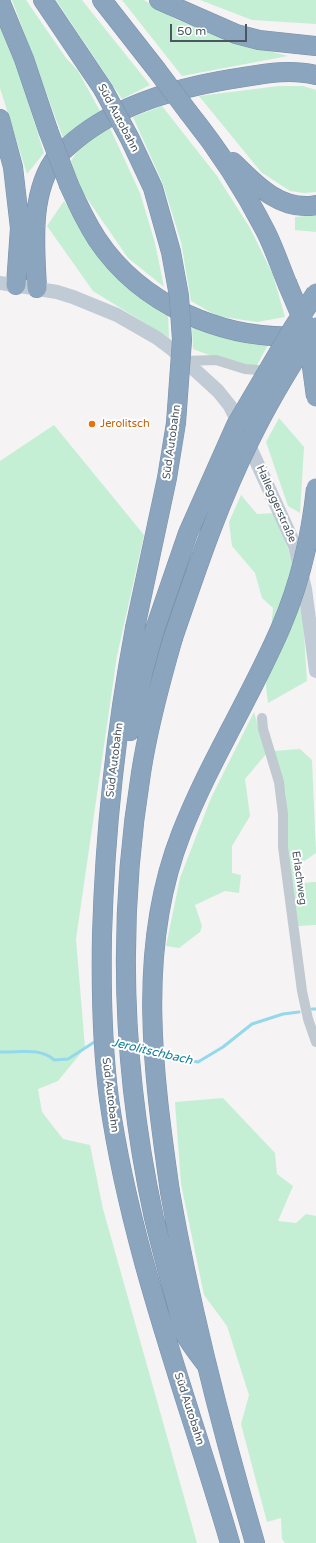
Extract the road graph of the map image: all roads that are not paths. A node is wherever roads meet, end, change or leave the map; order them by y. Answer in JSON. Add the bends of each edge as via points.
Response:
{"nodes":[{"id":1,"x":43,"y":0,"type":"edge"},
{"id":2,"x":102,"y":0,"type":"edge"},
{"id":3,"x":159,"y":0,"type":"edge"},
{"id":4,"x":0,"y":1,"type":"edge"},
{"id":5,"x":316,"y":46,"type":"edge"},
{"id":6,"x":316,"y":75,"type":"edge"},
{"id":7,"x":0,"y":119,"type":"edge"},
{"id":8,"x":213,"y":143,"type":"junction"},
{"id":9,"x":316,"y":205,"type":"edge"},
{"id":10,"x":8,"y":284,"type":"edge"},
{"id":11,"x":37,"y":288,"type":"junction"},
{"id":12,"x":316,"y":293,"type":"edge"},
{"id":13,"x":316,"y":327,"type":"edge"},
{"id":14,"x":316,"y":334,"type":"edge"},
{"id":15,"x":184,"y":361,"type":"junction"},
{"id":16,"x":316,"y":365,"type":"edge"},
{"id":17,"x":316,"y":397,"type":"edge"},
{"id":18,"x":316,"y":488,"type":"edge"},
{"id":19,"x":316,"y":671,"type":"edge"},
{"id":20,"x":262,"y":718,"type":"dead end"},
{"id":21,"x":112,"y":787,"type":"junction"},
{"id":22,"x":316,"y":1042,"type":"edge"},
{"id":23,"x":206,"y":1364,"type":"junction"},
{"id":24,"x":230,"y":1543,"type":"edge"},
{"id":25,"x":255,"y":1543,"type":"edge"}],
"edges":[{"from":1,"to":21,"type":"highway","name":"Süd Autobahn","bridge":true,"via":[[103,89],[153,188],[179,296],[182,340],[175,430],[125,680]]},
{"from":2,"to":8,"type":"highway","bridge":true},
{"from":3,"to":5,"type":"highway","via":[[236,34],[259,40]]},
{"from":4,"to":14,"type":"highway","bridge":true,"via":[[24,59],[68,185],[97,239],[116,263],[156,297],[213,325],[258,335]]},
{"from":6,"to":11,"type":"highway","via":[[275,72],[192,86],[136,104],[85,132],[58,156],[42,188],[36,210],[34,236]]},
{"from":7,"to":10,"type":"highway","via":[[13,167],[20,228]]},
{"from":8,"to":9,"type":"highway","via":[[259,188],[275,198],[294,206]]},
{"from":8,"to":17,"type":"highway","bridge":true,"via":[[266,232],[307,330]]},
{"from":10,"to":11,"type":"main road","name":"Halleggerstraße"},
{"from":11,"to":15,"type":"main road","name":"Halleggerstraße","via":[[73,297],[118,315],[157,338]]},
{"from":12,"to":21,"type":"highway","bridge":true,"via":[[236,425],[188,533],[154,632],[126,752]]},
{"from":13,"to":23,"type":"highway","bridge":true,"via":[[250,440],[206,541],[173,638],[150,725],[134,821],[126,921],[126,1013],[140,1143],[160,1244],[185,1334]]},
{"from":15,"to":16,"type":"street","via":[[216,360],[245,369],[270,371]]},
{"from":15,"to":19,"type":"main road","name":"Halleggerstraße","via":[[218,391],[230,406],[295,546],[305,589]]},
{"from":18,"to":23,"type":"highway","bridge":true,"via":[[312,525],[291,600],[264,665],[222,745],[189,816],[169,869],[154,944],[152,1022],[162,1131],[170,1192]]},
{"from":20,"to":22,"type":"street","name":"Erlachweg","via":[[280,789],[283,847],[302,991]]},
{"from":21,"to":24,"type":"highway","name":"Süd Autobahn","via":[[105,863],[102,951],[102,1015],[109,1098],[128,1199],[156,1304]]},
{"from":23,"to":25,"type":"highway"}]}
